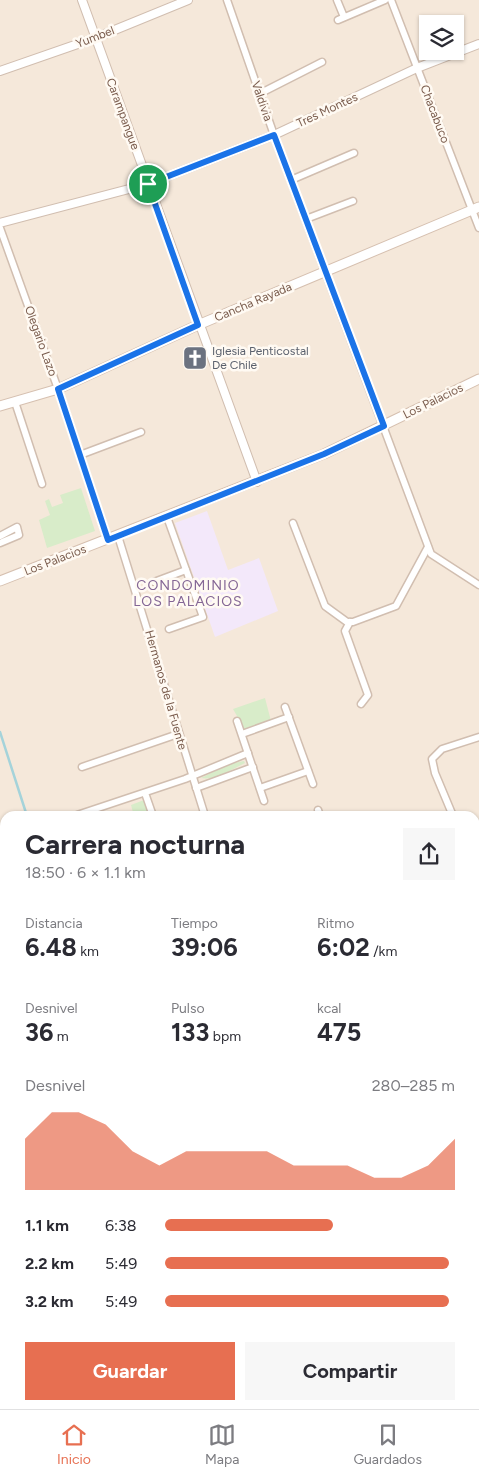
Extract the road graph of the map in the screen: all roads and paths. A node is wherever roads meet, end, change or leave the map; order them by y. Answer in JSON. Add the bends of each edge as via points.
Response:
{"nodes":[{"id":1,"x":82,"y":0,"type":"edge"},
{"id":2,"x":188,"y":0,"type":"edge"},
{"id":3,"x":227,"y":0,"type":"edge"},
{"id":4,"x":337,"y":0,"type":"edge"},
{"id":5,"x":385,"y":0,"type":"edge"},
{"id":6,"x":391,"y":0,"type":"edge"},
{"id":7,"x":95,"y":38,"type":"junction"},
{"id":8,"x":479,"y":44,"type":"edge"},
{"id":9,"x":322,"y":62,"type":"dead end"},
{"id":10,"x":417,"y":68,"type":"junction"},
{"id":11,"x":0,"y":71,"type":"edge"},
{"id":12,"x":259,"y":94,"type":"junction"},
{"id":13,"x":274,"y":135,"type":"junction"},
{"id":14,"x":354,"y":154,"type":"dead end"},
{"id":15,"x":291,"y":180,"type":"junction"},
{"id":16,"x":148,"y":184,"type":"junction"},
{"id":17,"x":353,"y":201,"type":"dead end"},
{"id":18,"x":476,"y":208,"type":"edge"},
{"id":19,"x":306,"y":219,"type":"junction"},
{"id":20,"x":0,"y":223,"type":"edge"},
{"id":21,"x":0,"y":228,"type":"edge"},
{"id":22,"x":479,"y":228,"type":"edge"},
{"id":23,"x":326,"y":271,"type":"junction"},
{"id":24,"x":198,"y":325,"type":"junction"},
{"id":25,"x":479,"y":379,"type":"edge"},
{"id":26,"x":58,"y":389,"type":"junction"},
{"id":27,"x":15,"y":402,"type":"junction"},
{"id":28,"x":0,"y":406,"type":"edge"},
{"id":29,"x":384,"y":426,"type":"junction"},
{"id":30,"x":141,"y":432,"type":"dead end"},
{"id":31,"x":80,"y":455,"type":"junction"},
{"id":32,"x":257,"y":482,"type":"junction"},
{"id":33,"x":42,"y":484,"type":"dead end"},
{"id":34,"x":167,"y":517,"type":"junction"},
{"id":35,"x":293,"y":523,"type":"dead end"},
{"id":36,"x":0,"y":536,"type":"edge"},
{"id":37,"x":118,"y":536,"type":"junction"},
{"id":38,"x":108,"y":540,"type":"junction"},
{"id":39,"x":0,"y":543,"type":"edge"},
{"id":40,"x":428,"y":547,"type":"junction"},
{"id":41,"x":186,"y":570,"type":"junction"},
{"id":42,"x":0,"y":581,"type":"edge"},
{"id":43,"x":154,"y":582,"type":"dead end"},
{"id":44,"x":479,"y":585,"type":"edge"},
{"id":45,"x":350,"y":622,"type":"junction"},
{"id":46,"x":169,"y":629,"type":"dead end"},
{"id":47,"x":361,"y":704,"type":"dead end"},
{"id":48,"x":286,"y":707,"type":"dead end"},
{"id":49,"x":289,"y":717,"type":"junction"},
{"id":50,"x":238,"y":721,"type":"dead end"},
{"id":51,"x":178,"y":734,"type":"junction"},
{"id":52,"x":242,"y":734,"type":"junction"},
{"id":53,"x":479,"y":737,"type":"edge"},
{"id":54,"x":248,"y":753,"type":"junction"},
{"id":55,"x":82,"y":767,"type":"dead end"},
{"id":56,"x":253,"y":767,"type":"junction"},
{"id":57,"x":308,"y":771,"type":"junction"},
{"id":58,"x":192,"y":776,"type":"junction"},
{"id":59,"x":313,"y":784,"type":"dead end"},
{"id":60,"x":196,"y":788,"type":"junction"},
{"id":61,"x":260,"y":788,"type":"junction"},
{"id":62,"x":145,"y":792,"type":"junction"},
{"id":63,"x":264,"y":801,"type":"dead end"},
{"id":64,"x":89,"y":811,"type":"edge"},
{"id":65,"x":151,"y":811,"type":"edge"},
{"id":66,"x":203,"y":811,"type":"edge"},
{"id":67,"x":451,"y":811,"type":"edge"}],
"edges":[{"from":1,"to":7,"type":"street","name":"Carampangue"},
{"from":2,"to":7,"type":"street","name":"Yumbel"},
{"from":3,"to":12,"type":"street","name":"Valdivia"},
{"from":4,"to":5,"type":"street","via":[[341,19]]},
{"from":6,"to":10,"type":"street","name":"Chacabuco"},
{"from":7,"to":11,"type":"street","name":"Yumbel"},
{"from":7,"to":16,"type":"street","name":"Carampangue"},
{"from":8,"to":10,"type":"street","name":"Tres Montes"},
{"from":9,"to":12,"type":"street"},
{"from":10,"to":13,"type":"street","name":"Tres Montes"},
{"from":10,"to":18,"type":"street","name":"Chacabuco"},
{"from":12,"to":13,"type":"street","name":"Valdivia"},
{"from":13,"to":15,"type":"street","name":"Valdivia"},
{"from":13,"to":16,"type":"street","name":"Tres Montes"},
{"from":14,"to":15,"type":"street"},
{"from":15,"to":19,"type":"street","name":"Valdivia"},
{"from":16,"to":20,"type":"street","name":"Tres Montes"},
{"from":16,"to":24,"type":"street","name":"Carampangue"},
{"from":17,"to":19,"type":"street"},
{"from":18,"to":22,"type":"street","name":"Chacabuco"},
{"from":18,"to":23,"type":"main road","name":"Cancha Rayada"},
{"from":19,"to":23,"type":"street","name":"Valdivia"},
{"from":21,"to":26,"type":"street","name":"Olegario Lazo"},
{"from":23,"to":24,"type":"main road","name":"Cancha Rayada"},
{"from":23,"to":29,"type":"street","name":"Valdivia"},
{"from":24,"to":26,"type":"main road","name":"Cancha Rayada"},
{"from":24,"to":32,"type":"street","name":"Carampangue"},
{"from":25,"to":29,"type":"main road","name":"Los Palacios"},
{"from":26,"to":27,"type":"main road","name":"Cancha Rayada"},
{"from":26,"to":31,"type":"street","name":"Olegario Lazo"},
{"from":27,"to":28,"type":"main road","name":"Cancha Rayada"},
{"from":27,"to":33,"type":"street"},
{"from":29,"to":32,"type":"main road","name":"Los Palacios"},
{"from":29,"to":40,"type":"street","name":"Valdivia"},
{"from":30,"to":31,"type":"street"},
{"from":31,"to":38,"type":"street","name":"Olegario Lazo"},
{"from":32,"to":34,"type":"main road","name":"Los Palacios"},
{"from":34,"to":37,"type":"main road","name":"Los Palacios"},
{"from":34,"to":41,"type":"street"},
{"from":35,"to":45,"type":"street","via":[[325,606]]},
{"from":36,"to":39,"type":"street","via":[[17,527],[19,535]]},
{"from":37,"to":38,"type":"main road","name":"Los Palacios"},
{"from":37,"to":51,"type":"street","name":"Hermanos de la Fuente","via":[[175,715]]},
{"from":38,"to":42,"type":"main road","name":"Los Palacios"},
{"from":40,"to":44,"type":"street","via":[[431,554]]},
{"from":40,"to":45,"type":"street","via":[[396,606]]},
{"from":41,"to":43,"type":"street"},
{"from":41,"to":46,"type":"street","via":[[203,617]]},
{"from":45,"to":47,"type":"street","via":[[345,631],[368,696]]},
{"from":48,"to":49,"type":"street"},
{"from":49,"to":52,"type":"street"},
{"from":49,"to":57,"type":"street"},
{"from":50,"to":52,"type":"street"},
{"from":51,"to":55,"type":"street"},
{"from":51,"to":58,"type":"street","name":"Hermanos de la Fuente"},
{"from":52,"to":54,"type":"street"},
{"from":53,"to":67,"type":"street","via":[[442,748],[432,759]]},
{"from":54,"to":56,"type":"street"},
{"from":54,"to":58,"type":"street"},
{"from":56,"to":60,"type":"street"},
{"from":56,"to":61,"type":"street"},
{"from":57,"to":59,"type":"street"},
{"from":57,"to":61,"type":"street"},
{"from":58,"to":60,"type":"street","name":"Hermanos de la Fuente"},
{"from":58,"to":62,"type":"street"},
{"from":60,"to":66,"type":"street","name":"Hermanos de la Fuente"},
{"from":61,"to":63,"type":"street"},
{"from":62,"to":64,"type":"street"},
{"from":62,"to":65,"type":"street"}]}
